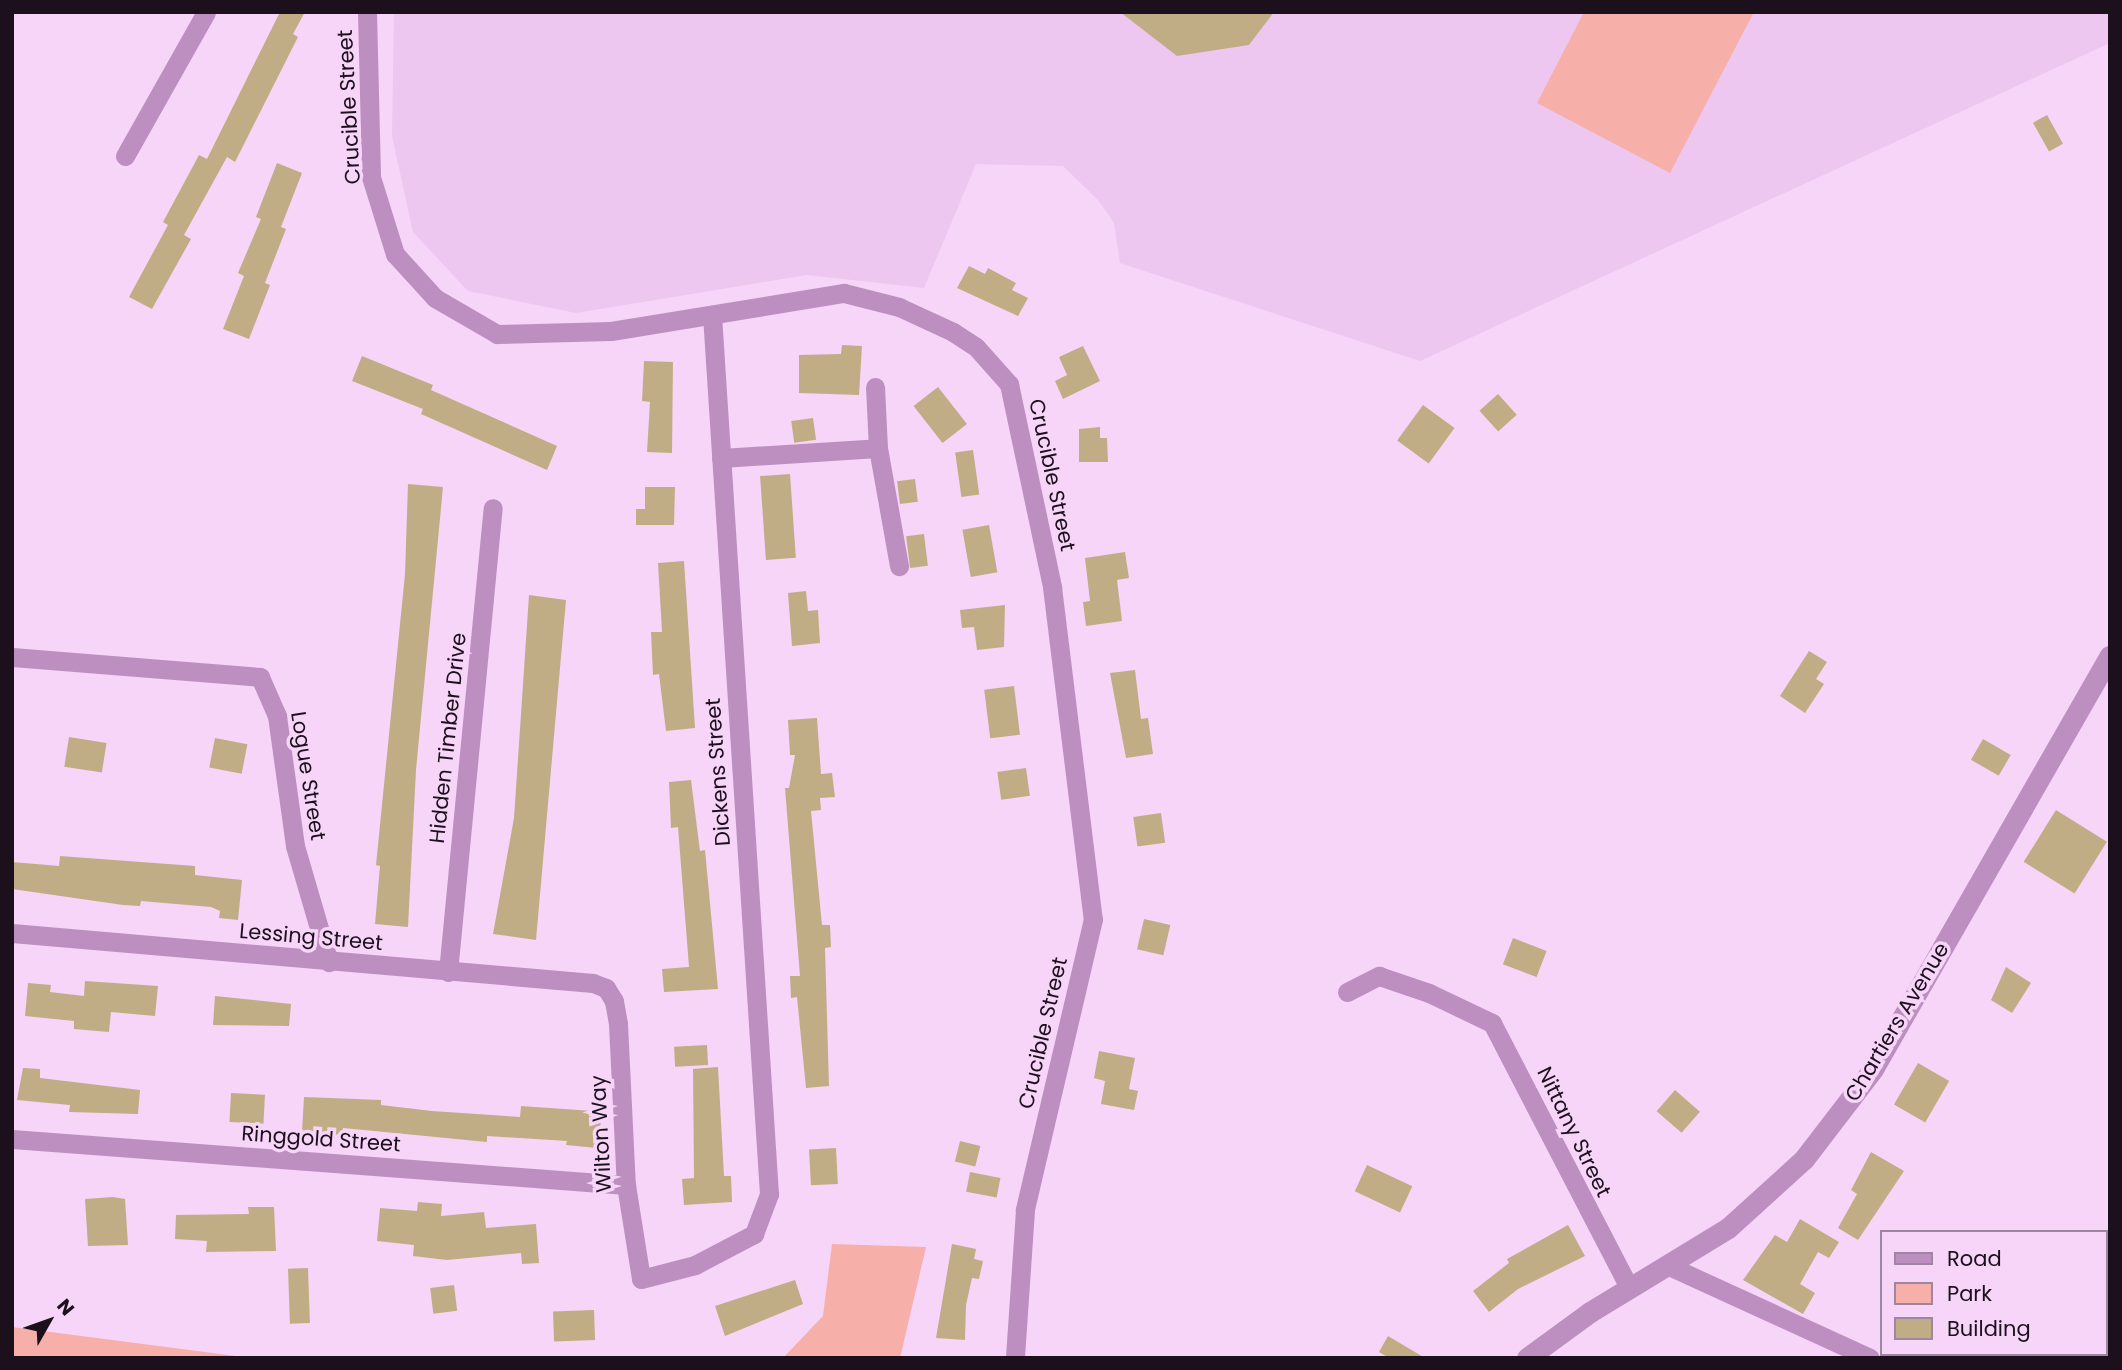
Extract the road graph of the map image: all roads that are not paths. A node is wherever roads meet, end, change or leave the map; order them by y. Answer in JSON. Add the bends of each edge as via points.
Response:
{"nodes":[{"id":1,"x":206,"y":12,"type":"edge"},
{"id":2,"x":367,"y":12,"type":"edge"},
{"id":3,"x":125,"y":156,"type":"dead end"},
{"id":4,"x":712,"y":314,"type":"junction"},
{"id":5,"x":875,"y":387,"type":"dead end"},
{"id":6,"x":878,"y":448,"type":"junction"},
{"id":7,"x":721,"y":458,"type":"junction"},
{"id":8,"x":493,"y":508,"type":"dead end"},
{"id":9,"x":899,"y":566,"type":"dead end"},
{"id":10,"x":2110,"y":656,"type":"edge"},
{"id":11,"x":12,"y":657,"type":"edge"},
{"id":12,"x":12,"y":933,"type":"edge"},
{"id":13,"x":329,"y":962,"type":"junction"},
{"id":14,"x":448,"y":972,"type":"junction"},
{"id":15,"x":606,"y":988,"type":"joint"},
{"id":16,"x":1347,"y":992,"type":"dead end"},
{"id":17,"x":12,"y":1139,"type":"edge"},
{"id":18,"x":626,"y":1185,"type":"junction"},
{"id":19,"x":1667,"y":1265,"type":"junction"},
{"id":20,"x":641,"y":1279,"type":"joint"},
{"id":21,"x":1629,"y":1287,"type":"junction"},
{"id":22,"x":1015,"y":1358,"type":"edge"},
{"id":23,"x":1527,"y":1358,"type":"edge"},
{"id":24,"x":1870,"y":1358,"type":"edge"}],
"edges":[{"from":1,"to":3,"type":"street"},
{"from":2,"to":4,"type":"street","name":"Crucible Street","via":[[371,177],[395,254],[435,298],[497,334],[611,331]]},
{"from":4,"to":7,"type":"street","name":"Dickens Street"},
{"from":4,"to":22,"type":"street","name":"Crucible Street","via":[[844,293],[899,307],[953,332],[976,347],[1009,384],[1052,587],[1093,919],[1025,1210]]},
{"from":5,"to":6,"type":"street"},
{"from":6,"to":7,"type":"street"},
{"from":6,"to":9,"type":"street"},
{"from":7,"to":20,"type":"street","name":"Dickens Street","via":[[769,1194],[761,1225],[725,1252]]},
{"from":8,"to":14,"type":"street","name":"Hidden Timber Drive"},
{"from":10,"to":19,"type":"street","name":"Chartiers Avenue","via":[[1873,1069],[1837,1119],[1804,1159],[1728,1228]]},
{"from":11,"to":13,"type":"street","name":"Logue Street","via":[[260,677],[276,716],[295,846]]},
{"from":12,"to":13,"type":"street","name":"Lessing Street"},
{"from":13,"to":14,"type":"street","name":"Lessing Street"},
{"from":14,"to":15,"type":"street","name":"Lessing Street","via":[[593,983]]},
{"from":15,"to":18,"type":"street","name":"Wilton Way","via":[[618,1024]]},
{"from":16,"to":21,"type":"street","name":"Nittany Street","via":[[1378,976],[1429,993],[1492,1023]]},
{"from":17,"to":18,"type":"street","name":"Ringgold Street"},
{"from":18,"to":20,"type":"street","name":"Wilton Way"},
{"from":19,"to":21,"type":"street","name":"Chartiers Avenue"},
{"from":19,"to":24,"type":"street"},
{"from":21,"to":23,"type":"street","name":"Chartiers Avenue"}]}
